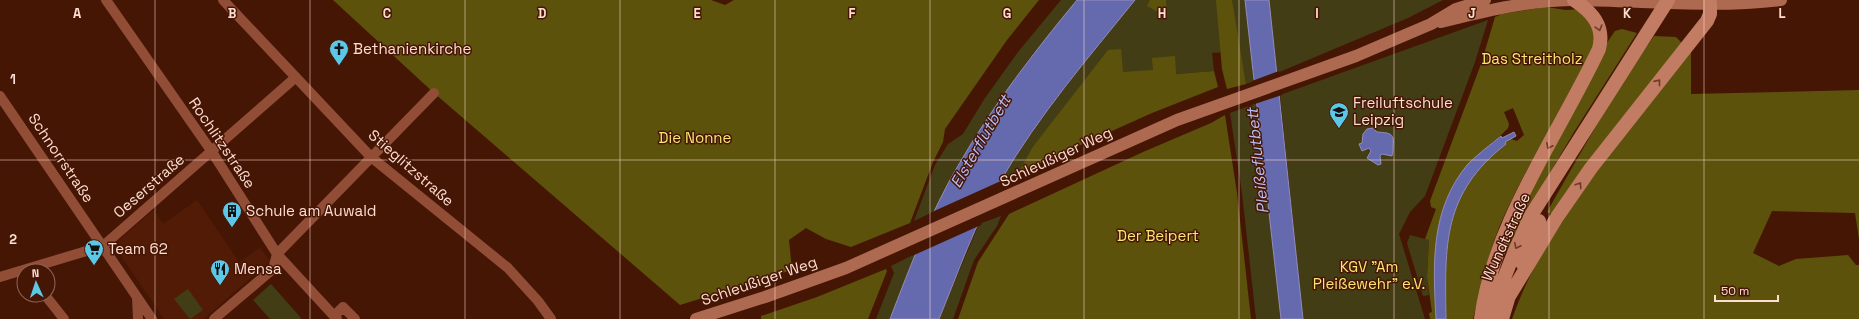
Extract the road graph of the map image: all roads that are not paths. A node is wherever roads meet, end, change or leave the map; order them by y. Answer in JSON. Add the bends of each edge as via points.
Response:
{"nodes":[{"id":1,"x":108,"y":0,"type":"edge"},
{"id":2,"x":223,"y":0,"type":"edge"},
{"id":3,"x":1485,"y":0,"type":"edge"},
{"id":4,"x":1571,"y":0,"type":"edge"},
{"id":5,"x":1574,"y":0,"type":"edge"},
{"id":6,"x":1579,"y":0,"type":"edge"},
{"id":7,"x":1668,"y":0,"type":"edge"},
{"id":8,"x":1781,"y":0,"type":"edge"},
{"id":9,"x":1710,"y":1,"type":"edge"},
{"id":10,"x":1431,"y":24,"type":"junction"},
{"id":11,"x":296,"y":78,"type":"junction"},
{"id":12,"x":434,"y":93,"type":"dead end"},
{"id":13,"x":0,"y":96,"type":"edge"},
{"id":14,"x":212,"y":152,"type":"junction"},
{"id":15,"x":1571,"y":152,"type":"junction"},
{"id":16,"x":370,"y":157,"type":"junction"},
{"id":17,"x":103,"y":246,"type":"junction"},
{"id":18,"x":277,"y":254,"type":"junction"},
{"id":19,"x":49,"y":263,"type":"edge"},
{"id":20,"x":16,"y":273,"type":"edge"},
{"id":21,"x":0,"y":277,"type":"edge"},
{"id":22,"x":137,"y":297,"type":"junction"},
{"id":23,"x":1508,"y":298,"type":"junction"},
{"id":24,"x":52,"y":303,"type":"edge"},
{"id":25,"x":336,"y":317,"type":"edge"},
{"id":26,"x":64,"y":319,"type":"edge"},
{"id":27,"x":138,"y":319,"type":"edge"},
{"id":28,"x":152,"y":319,"type":"edge"},
{"id":29,"x":214,"y":319,"type":"edge"},
{"id":30,"x":355,"y":319,"type":"edge"},
{"id":31,"x":551,"y":319,"type":"edge"},
{"id":32,"x":696,"y":319,"type":"edge"},
{"id":33,"x":1481,"y":319,"type":"edge"},
{"id":34,"x":1488,"y":319,"type":"edge"},
{"id":35,"x":1502,"y":319,"type":"edge"}],
"edges":[{"from":1,"to":14,"type":"street","name":"Rochlitzstraße"},
{"from":2,"to":11,"type":"street","name":"Stieglitzstraße"},
{"from":3,"to":10,"type":"main road","name":"Schleußiger Weg","via":[[1456,9]]},
{"from":4,"to":10,"type":"main road","name":"Schleußiger Weg","via":[[1496,8]]},
{"from":5,"to":33,"type":"highway","one_way":true,"via":[[1598,23],[1601,37],[1599,49],[1507,227],[1489,282]]},
{"from":6,"to":9,"type":"main road"},
{"from":7,"to":15,"type":"highway","name":"Wundtstraße"},
{"from":8,"to":9,"type":"main road"},
{"from":23,"to":9,"type":"highway","one_way":true,"via":[[1557,217],[1591,168],[1707,21]]},
{"from":10,"to":32,"type":"main road","name":"Schleußiger Weg","via":[[1356,56],[1177,120],[908,241],[809,282]]},
{"from":11,"to":14,"type":"street","name":"Oeserstraße"},
{"from":11,"to":16,"type":"street","name":"Stieglitzstraße"},
{"from":12,"to":16,"type":"street"},
{"from":13,"to":17,"type":"street","name":"Schnorrstraße"},
{"from":14,"to":17,"type":"street","name":"Oeserstraße"},
{"from":14,"to":18,"type":"street","name":"Rochlitzstraße"},
{"from":15,"to":23,"type":"highway","name":"Wundtstraße","via":[[1539,221]]},
{"from":15,"to":34,"type":"highway","name":"Wundtstraße","one_way":true,"via":[[1530,217]]},
{"from":16,"to":18,"type":"street"},
{"from":16,"to":31,"type":"street","name":"Stieglitzstraße","via":[[508,268]]},
{"from":17,"to":19,"type":"street","name":"Oeserstraße"},
{"from":17,"to":22,"type":"street","name":"Schnorrstraße"},
{"from":18,"to":25,"type":"street","name":"Rochlitzstraße"},
{"from":18,"to":29,"type":"street","via":[[273,269]]},
{"from":20,"to":21,"type":"street","name":"Oeserstraße"},
{"from":22,"to":27,"type":"street"},
{"from":22,"to":28,"type":"street","name":"Schnorrstraße"},
{"from":23,"to":35,"type":"highway","name":"Wundtstraße"},
{"from":24,"to":26,"type":"street"},
{"from":25,"to":30,"type":"street","name":"Rochlitzstraße","via":[[343,307]]}]}
